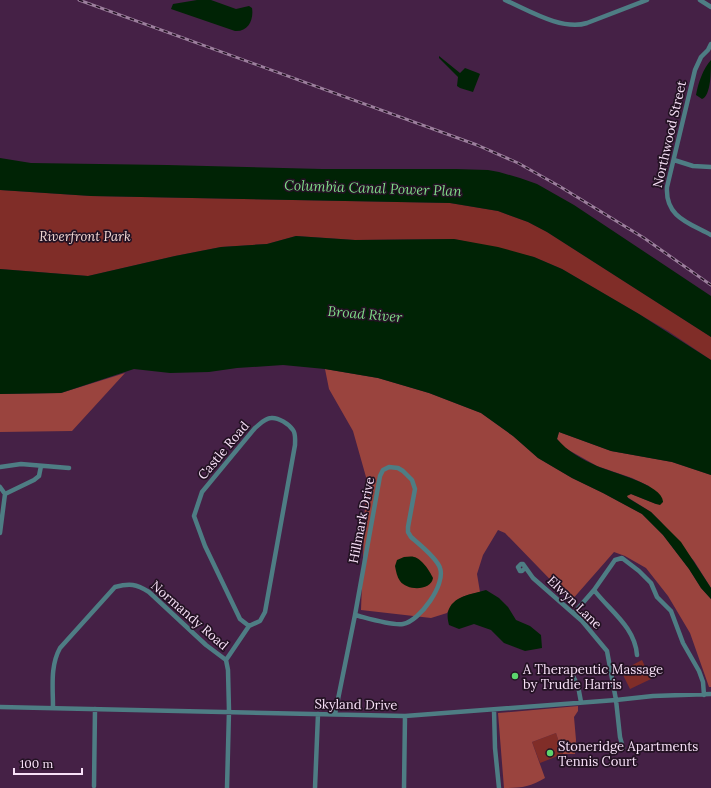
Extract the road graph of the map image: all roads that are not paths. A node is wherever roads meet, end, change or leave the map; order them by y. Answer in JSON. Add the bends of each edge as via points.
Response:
{"nodes":[{"id":1,"x":505,"y":0,"type":"edge"},
{"id":2,"x":647,"y":0,"type":"edge"},
{"id":3,"x":700,"y":0,"type":"edge"},
{"id":4,"x":711,"y":7,"type":"edge"},
{"id":5,"x":711,"y":44,"type":"edge"},
{"id":6,"x":674,"y":160,"type":"junction"},
{"id":7,"x":711,"y":167,"type":"edge"},
{"id":8,"x":711,"y":235,"type":"edge"},
{"id":9,"x":41,"y":466,"type":"junction"},
{"id":10,"x":0,"y":468,"type":"edge"},
{"id":11,"x":69,"y":468,"type":"dead end"},
{"id":12,"x":0,"y":487,"type":"edge"},
{"id":13,"x":5,"y":494,"type":"junction"},
{"id":14,"x":0,"y":533,"type":"edge"},
{"id":15,"x":525,"y":568,"type":"dead end"},
{"id":16,"x":594,"y":590,"type":"junction"},
{"id":17,"x":574,"y":613,"type":"junction"},
{"id":18,"x":355,"y":615,"type":"junction"},
{"id":19,"x":249,"y":626,"type":"junction"},
{"id":20,"x":637,"y":655,"type":"dead end"},
{"id":21,"x":226,"y":660,"type":"junction"},
{"id":22,"x":571,"y":672,"type":"dead end"},
{"id":23,"x":711,"y":694,"type":"edge"},
{"id":24,"x":704,"y":695,"type":"junction"},
{"id":25,"x":616,"y":700,"type":"junction"},
{"id":26,"x":581,"y":702,"type":"junction"},
{"id":27,"x":0,"y":707,"type":"edge"},
{"id":28,"x":53,"y":708,"type":"junction"},
{"id":29,"x":95,"y":709,"type":"junction"},
{"id":30,"x":494,"y":710,"type":"junction"},
{"id":31,"x":229,"y":711,"type":"junction"},
{"id":32,"x":318,"y":714,"type":"junction"},
{"id":33,"x":335,"y":714,"type":"junction"},
{"id":34,"x":404,"y":716,"type":"junction"},
{"id":35,"x":623,"y":748,"type":"dead end"},
{"id":36,"x":94,"y":786,"type":"dead end"},
{"id":37,"x":227,"y":788,"type":"edge"},
{"id":38,"x":315,"y":788,"type":"edge"},
{"id":39,"x":404,"y":788,"type":"edge"},
{"id":40,"x":499,"y":788,"type":"edge"}],
"edges":[{"from":1,"to":2,"type":"street","via":[[560,23],[581,25]]},
{"from":3,"to":4,"type":"street"},
{"from":5,"to":6,"type":"street","name":"Northwood Street","via":[[695,70]]},
{"from":6,"to":7,"type":"street","via":[[693,166]]},
{"from":6,"to":8,"type":"street","name":"Northwood Street","via":[[667,187],[670,208],[680,217]]},
{"from":9,"to":10,"type":"street","via":[[21,464]]},
{"from":9,"to":11,"type":"street"},
{"from":9,"to":13,"type":"street","via":[[39,476],[34,480]]},
{"from":12,"to":13,"type":"street"},
{"from":13,"to":14,"type":"street"},
{"from":15,"to":17,"type":"street","name":"Elwyn Lane"},
{"from":16,"to":17,"type":"street"},
{"from":16,"to":20,"type":"street","via":[[630,631]]},
{"from":16,"to":24,"type":"street","via":[[615,560],[622,558],[639,571],[651,583],[657,596],[670,611],[683,643],[699,671]]},
{"from":17,"to":25,"type":"street","name":"Elwyn Lane","via":[[608,651]]},
{"from":18,"to":18,"type":"street","name":"Hillmark Drive","via":[[380,476],[383,470],[389,467],[398,468],[412,480],[415,489],[408,532],[436,561],[440,568],[440,582],[422,612],[404,624]]},
{"from":18,"to":33,"type":"street","name":"Hillmark Drive"},
{"from":19,"to":19,"type":"street","name":"Castle Road","via":[[260,621],[265,612],[295,445],[293,430],[279,419],[264,420],[255,428],[202,492],[194,516],[205,546],[240,619]]},
{"from":19,"to":21,"type":"street","name":"Castle Road"},
{"from":21,"to":28,"type":"street","name":"Normandy Road","via":[[149,592],[127,584],[115,587],[55,656]]},
{"from":21,"to":31,"type":"street"},
{"from":22,"to":26,"type":"street","via":[[578,686]]},
{"from":23,"to":24,"type":"street","name":"Skyland Drive"},
{"from":24,"to":25,"type":"street","name":"Skyland Drive"},
{"from":25,"to":26,"type":"street","name":"Skyland Drive"},
{"from":25,"to":35,"type":"street","name":"Elwyn Lane"},
{"from":26,"to":30,"type":"street","name":"Skyland Drive"},
{"from":27,"to":28,"type":"street","name":"Skyland Drive"},
{"from":28,"to":29,"type":"street","name":"Skyland Drive"},
{"from":29,"to":31,"type":"street","name":"Skyland Drive"},
{"from":29,"to":36,"type":"street"},
{"from":30,"to":34,"type":"street","name":"Skyland Drive"},
{"from":30,"to":40,"type":"street"},
{"from":31,"to":32,"type":"street","name":"Skyland Drive"},
{"from":31,"to":37,"type":"street"},
{"from":32,"to":33,"type":"street","name":"Skyland Drive"},
{"from":32,"to":38,"type":"street"},
{"from":33,"to":34,"type":"street","name":"Skyland Drive"},
{"from":34,"to":39,"type":"street"}]}
